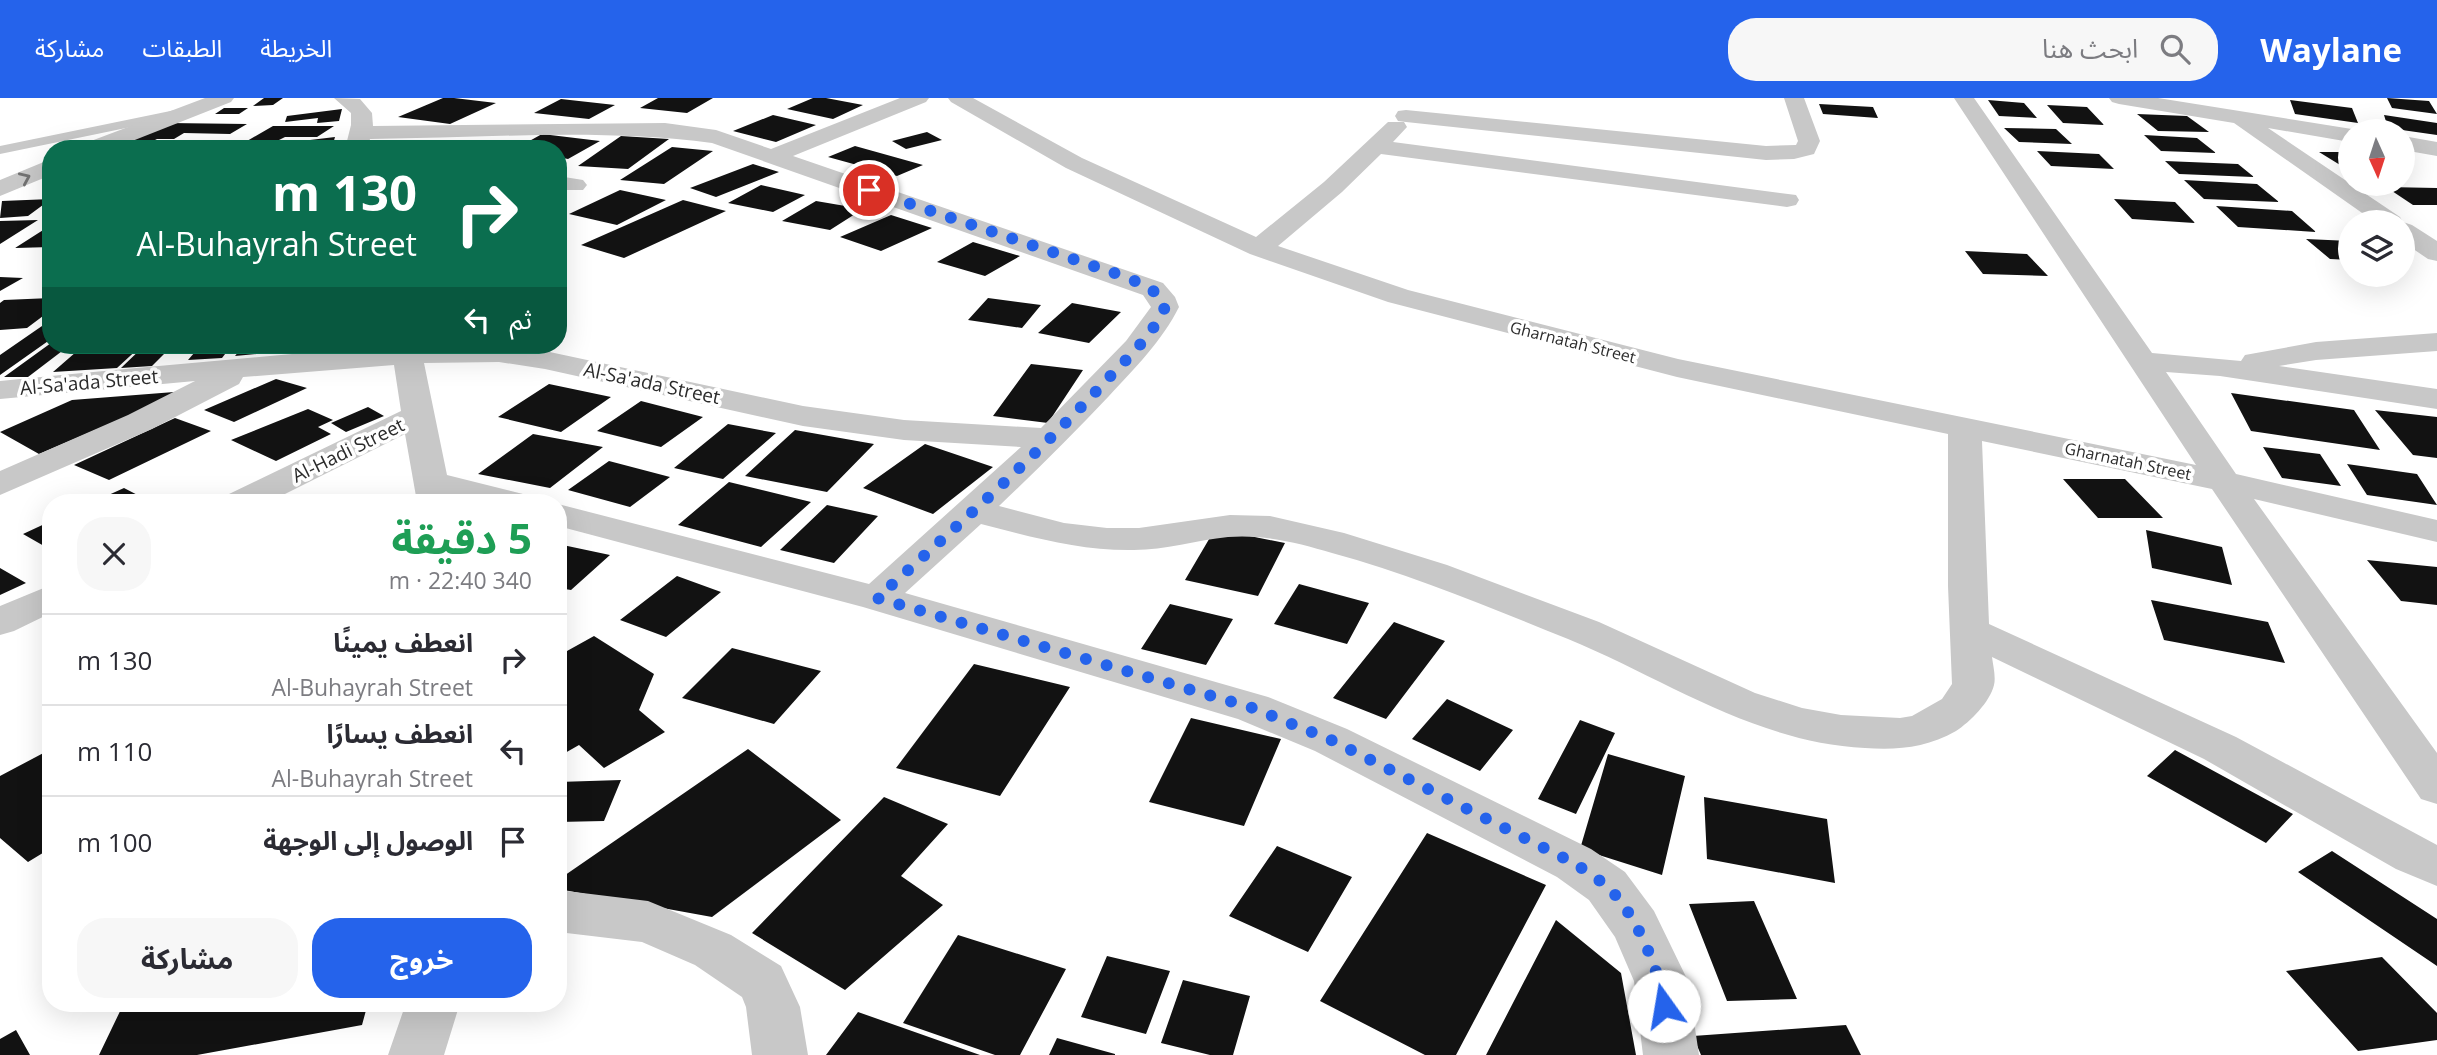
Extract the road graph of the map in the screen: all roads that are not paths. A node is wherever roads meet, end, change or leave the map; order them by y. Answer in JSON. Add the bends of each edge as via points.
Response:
{"nodes":[{"id":1,"x":223,"y":98,"type":"edge"},
{"id":2,"x":344,"y":98,"type":"edge"},
{"id":3,"x":919,"y":98,"type":"edge"},
{"id":4,"x":958,"y":98,"type":"edge"},
{"id":5,"x":1794,"y":98,"type":"edge"},
{"id":6,"x":1964,"y":98,"type":"edge"},
{"id":7,"x":2119,"y":98,"type":"edge"},
{"id":8,"x":2219,"y":98,"type":"edge"},
{"id":9,"x":1413,"y":107,"type":"edge"},
{"id":10,"x":185,"y":112,"type":"junction"},
{"id":11,"x":2237,"y":118,"type":"junction"},
{"id":12,"x":2338,"y":133,"type":"edge"},
{"id":13,"x":51,"y":140,"type":"edge"},
{"id":14,"x":114,"y":140,"type":"edge"},
{"id":15,"x":358,"y":140,"type":"edge"},
{"id":16,"x":386,"y":140,"type":"edge"},
{"id":17,"x":42,"y":142,"type":"edge"},
{"id":18,"x":2415,"y":146,"type":"edge"},
{"id":19,"x":1378,"y":147,"type":"junction"},
{"id":20,"x":2437,"y":149,"type":"edge"},
{"id":21,"x":0,"y":150,"type":"edge"},
{"id":22,"x":773,"y":156,"type":"junction"},
{"id":23,"x":42,"y":170,"type":"edge"},
{"id":24,"x":0,"y":189,"type":"edge"},
{"id":25,"x":1787,"y":200,"type":"dead end"},
{"id":26,"x":2373,"y":210,"type":"edge"},
{"id":27,"x":2415,"y":238,"type":"edge"},
{"id":28,"x":1259,"y":248,"type":"junction"},
{"id":29,"x":2437,"y":253,"type":"edge"},
{"id":30,"x":2437,"y":342,"type":"edge"},
{"id":31,"x":319,"y":354,"type":"edge"},
{"id":32,"x":366,"y":354,"type":"edge"},
{"id":33,"x":453,"y":354,"type":"edge"},
{"id":34,"x":506,"y":354,"type":"edge"},
{"id":35,"x":407,"y":355,"type":"junction"},
{"id":36,"x":2142,"y":361,"type":"junction"},
{"id":37,"x":2220,"y":367,"type":"junction"},
{"id":38,"x":245,"y":368,"type":"junction"},
{"id":39,"x":0,"y":390,"type":"edge"},
{"id":40,"x":2437,"y":400,"type":"edge"},
{"id":41,"x":416,"y":416,"type":"junction"},
{"id":42,"x":1965,"y":426,"type":"junction"},
{"id":43,"x":1051,"y":439,"type":"junction"},
{"id":44,"x":2223,"y":481,"type":"junction"},
{"id":45,"x":0,"y":484,"type":"edge"},
{"id":46,"x":433,"y":492,"type":"edge"},
{"id":47,"x":258,"y":494,"type":"edge"},
{"id":48,"x":974,"y":511,"type":"junction"},
{"id":49,"x":567,"y":517,"type":"edge"},
{"id":50,"x":2437,"y":531,"type":"edge"},
{"id":51,"x":877,"y":598,"type":"junction"},
{"id":52,"x":42,"y":601,"type":"edge"},
{"id":53,"x":0,"y":622,"type":"edge"},
{"id":54,"x":1970,"y":631,"type":"junction"},
{"id":55,"x":2437,"y":787,"type":"edge"},
{"id":56,"x":2437,"y":867,"type":"edge"},
{"id":57,"x":567,"y":912,"type":"edge"},
{"id":58,"x":430,"y":1012,"type":"edge"},
{"id":59,"x":415,"y":1055,"type":"edge"},
{"id":60,"x":780,"y":1055,"type":"edge"},
{"id":61,"x":1671,"y":1055,"type":"edge"}],
"edges":[{"from":1,"to":10,"type":"street"},
{"from":2,"to":15,"type":"street","via":[[362,113]]},
{"from":3,"to":22,"type":"street"},
{"from":4,"to":28,"type":"street","name":"Gharnatah Street","via":[[1074,163]]},
{"from":5,"to":9,"type":"street","via":[[1809,141],[1806,149],[1766,153]]},
{"from":6,"to":36,"type":"street"},
{"from":7,"to":11,"type":"street"},
{"from":8,"to":11,"type":"street"},
{"from":9,"to":19,"type":"street"},
{"from":10,"to":13,"type":"lane","via":[[142,117]]},
{"from":10,"to":14,"type":"street"},
{"from":11,"to":12,"type":"street"},
{"from":11,"to":26,"type":"street"},
{"from":16,"to":22,"type":"street","via":[[665,130],[716,137]]},
{"from":17,"to":21,"type":"lane"},
{"from":18,"to":20,"type":"street"},
{"from":19,"to":25,"type":"street"},
{"from":19,"to":28,"type":"street"},
{"from":22,"to":43,"type":"street","via":[[1126,277],[1161,297],[1165,307],[1159,320]]},
{"from":24,"to":23,"type":"street","one_way":true},
{"from":27,"to":29,"type":"street"},
{"from":28,"to":42,"type":"street","name":"Gharnatah Street","via":[[1398,296],[1562,340],[1676,368]]},
{"from":30,"to":37,"type":"street","via":[[2316,351]]},
{"from":31,"to":38,"type":"street","name":"Al-Sa'ada Street"},
{"from":32,"to":35,"type":"street","name":"Al-Sa'ada Street"},
{"from":33,"to":35,"type":"street","name":"Al-Sa'ada Street"},
{"from":34,"to":43,"type":"street","name":"Al-Sa'ada Street","via":[[803,416],[904,430]]},
{"from":35,"to":41,"type":"street"},
{"from":36,"to":37,"type":"street"},
{"from":36,"to":44,"type":"street"},
{"from":37,"to":40,"type":"street"},
{"from":38,"to":39,"type":"street","name":"Al-Sa'ada Street"},
{"from":38,"to":45,"type":"street","via":[[141,422]]},
{"from":41,"to":46,"type":"street"},
{"from":41,"to":47,"type":"street","name":"Al-Hadi Street"},
{"from":42,"to":44,"type":"street","name":"Gharnatah Street"},
{"from":42,"to":54,"type":"street"},
{"from":43,"to":48,"type":"street"},
{"from":44,"to":50,"type":"street","name":"Gharnatah Street"},
{"from":44,"to":55,"type":"street"},
{"from":48,"to":51,"type":"street"},
{"from":48,"to":54,"type":"street","via":[[1064,534],[1107,539],[1230,526],[1270,527],[1344,544],[1585,631],[1740,704],[1841,731],[1900,734],[1924,729],[1957,710],[1973,685]]},
{"from":49,"to":51,"type":"street"},
{"from":51,"to":61,"type":"street","via":[[1253,708],[1331,740],[1574,863],[1607,886],[1636,926],[1661,981]]},
{"from":52,"to":53,"type":"street"},
{"from":54,"to":56,"type":"street","via":[[2190,732],[2371,835]]},
{"from":57,"to":60,"type":"street","via":[[648,922],[713,950],[762,982],[773,1007]]},
{"from":58,"to":59,"type":"street"}]}
